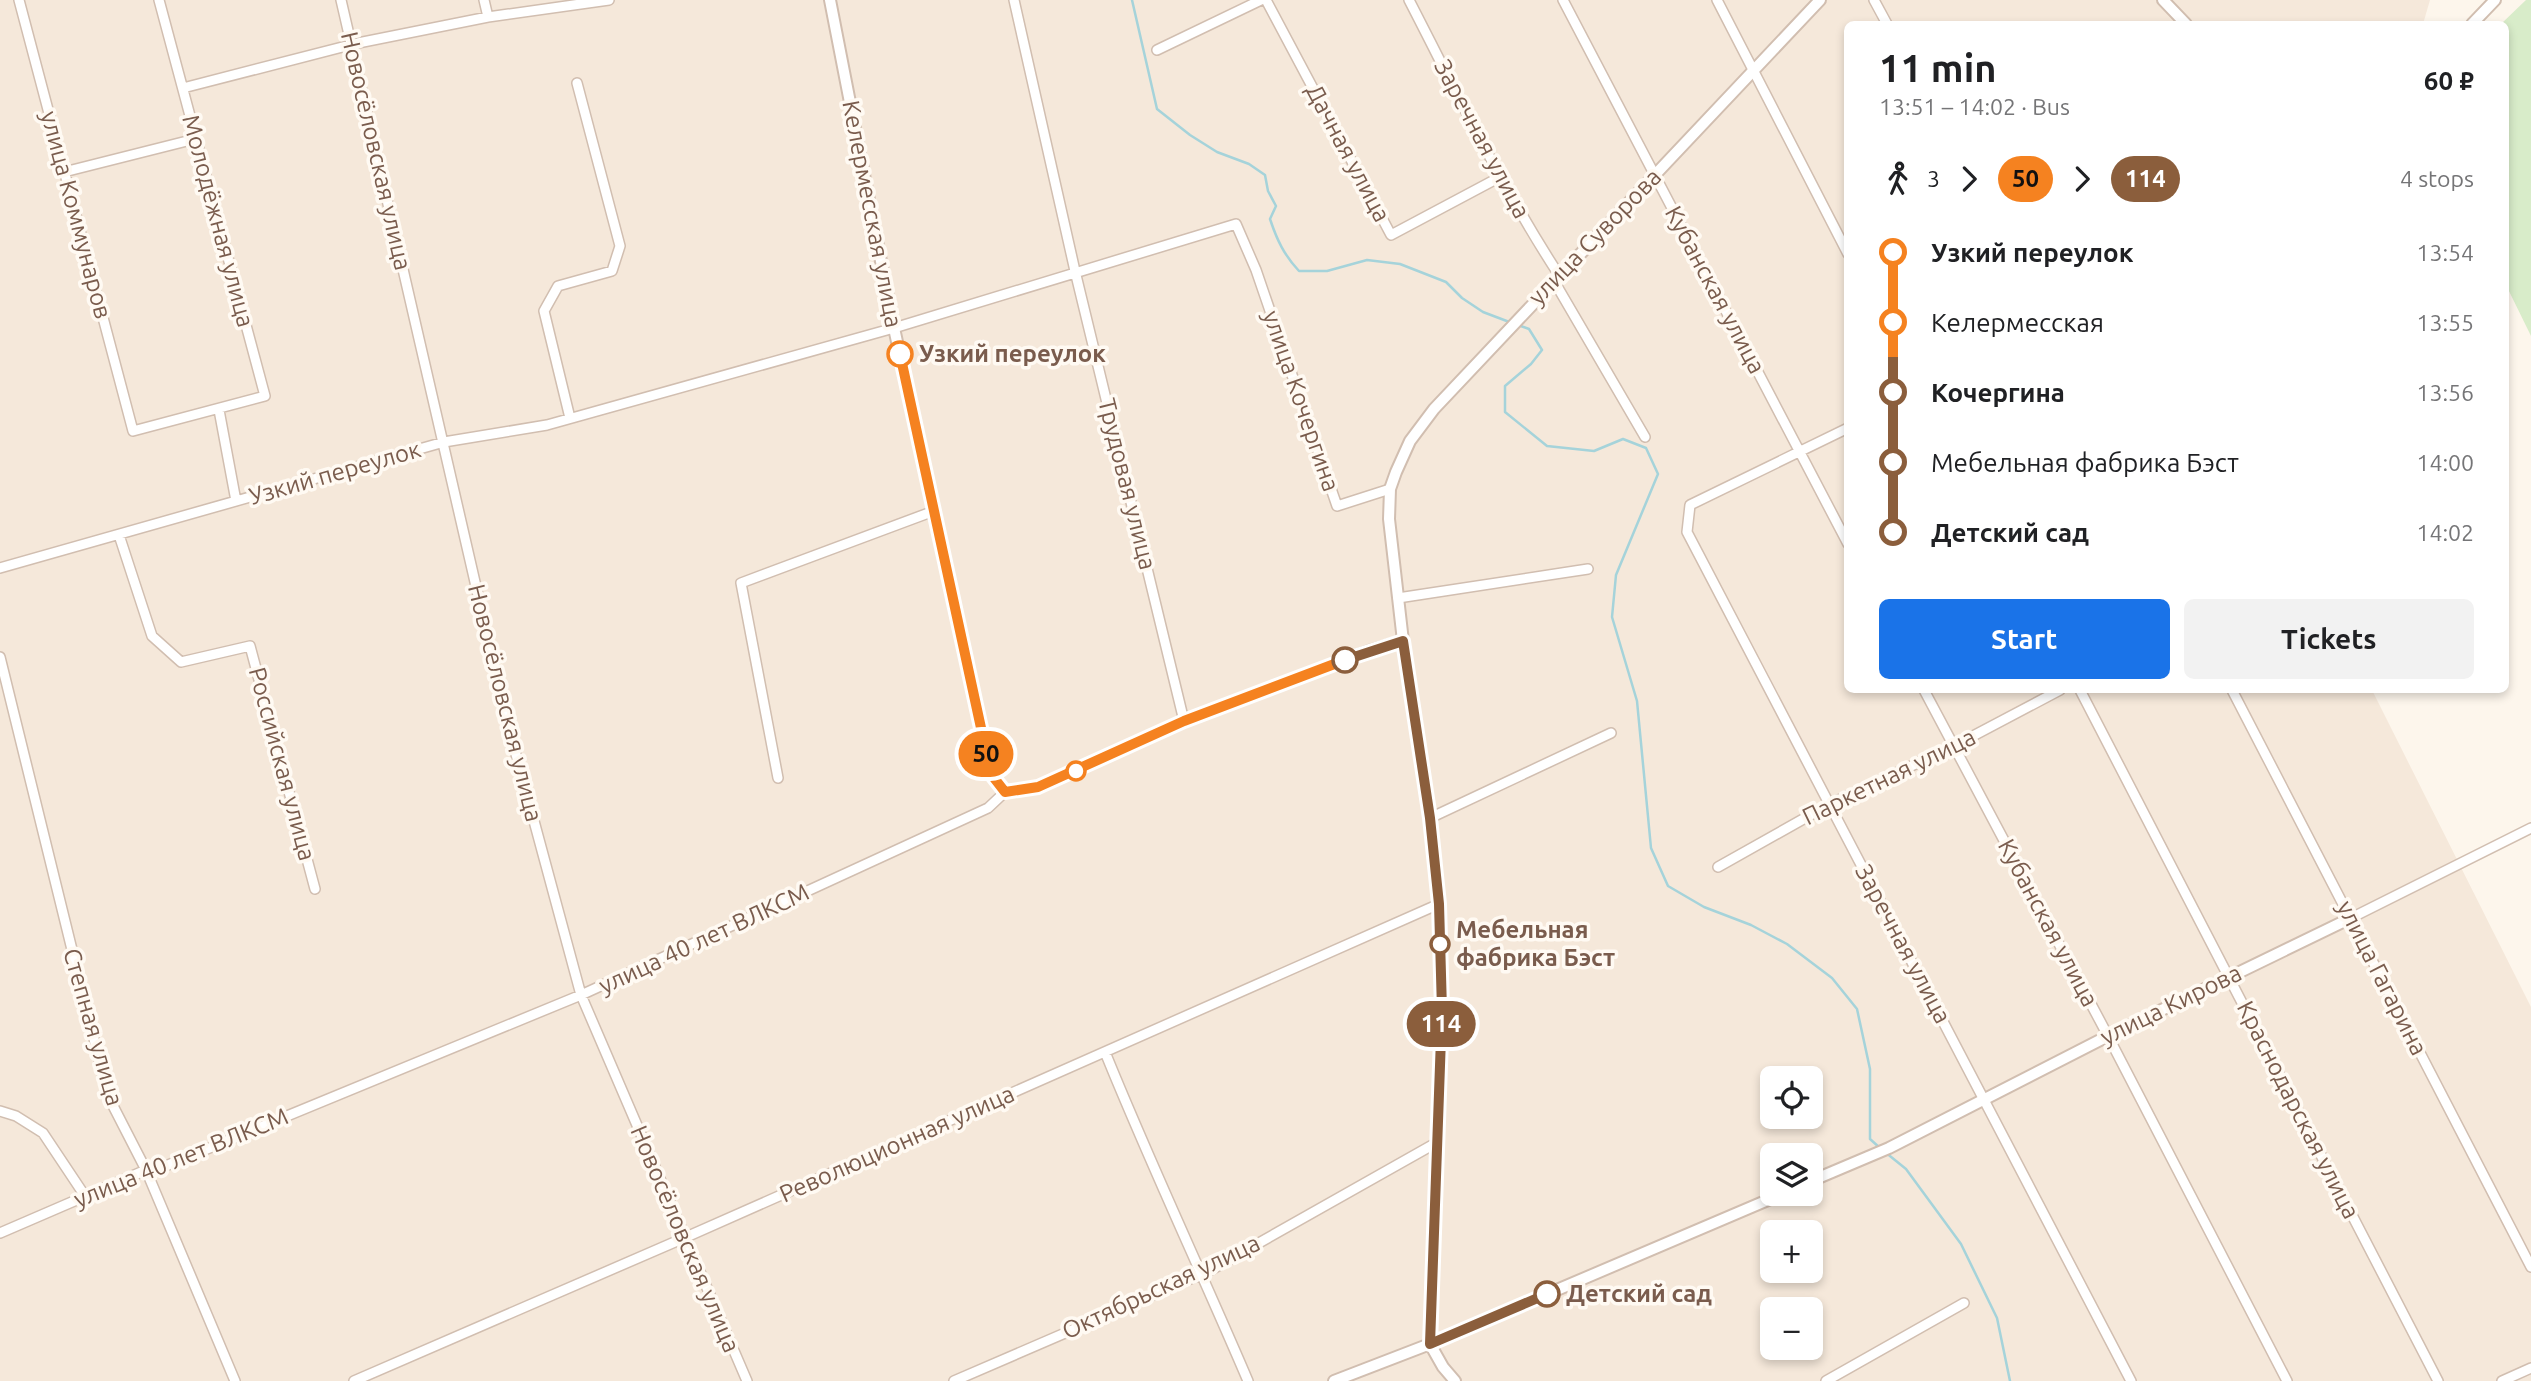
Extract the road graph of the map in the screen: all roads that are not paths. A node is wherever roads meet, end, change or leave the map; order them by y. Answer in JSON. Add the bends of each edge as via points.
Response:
{"nodes":[{"id":1,"x":19,"y":0,"type":"edge"},
{"id":2,"x":159,"y":0,"type":"edge"},
{"id":3,"x":341,"y":0,"type":"edge"},
{"id":4,"x":484,"y":0,"type":"edge"},
{"id":5,"x":609,"y":0,"type":"edge"},
{"id":6,"x":830,"y":0,"type":"edge"},
{"id":7,"x":1014,"y":0,"type":"edge"},
{"id":8,"x":1263,"y":0,"type":"edge"},
{"id":9,"x":1409,"y":0,"type":"edge"},
{"id":10,"x":1563,"y":0,"type":"edge"},
{"id":11,"x":1717,"y":0,"type":"edge"},
{"id":12,"x":1820,"y":0,"type":"edge"},
{"id":13,"x":1874,"y":0,"type":"edge"},
{"id":14,"x":2163,"y":0,"type":"edge"},
{"id":15,"x":2495,"y":0,"type":"edge"},
{"id":16,"x":583,"y":2,"type":"edge"},
{"id":17,"x":488,"y":17,"type":"junction"},
{"id":18,"x":1885,"y":21,"type":"edge"},
{"id":19,"x":2183,"y":21,"type":"edge"},
{"id":20,"x":2475,"y":21,"type":"edge"},
{"id":21,"x":351,"y":44,"type":"junction"},
{"id":22,"x":1157,"y":50,"type":"dead end"},
{"id":23,"x":1754,"y":70,"type":"junction"},
{"id":24,"x":577,"y":83,"type":"dead end"},
{"id":25,"x":183,"y":88,"type":"junction"},
{"id":26,"x":195,"y":139,"type":"junction"},
{"id":27,"x":65,"y":172,"type":"junction"},
{"id":28,"x":1654,"y":174,"type":"junction"},
{"id":29,"x":1500,"y":177,"type":"junction"},
{"id":30,"x":1236,"y":224,"type":"joint"},
{"id":31,"x":1844,"y":246,"type":"edge"},
{"id":32,"x":1075,"y":271,"type":"junction"},
{"id":33,"x":1556,"y":278,"type":"junction"},
{"id":34,"x":894,"y":328,"type":"junction"},
{"id":35,"x":219,"y":410,"type":"junction"},
{"id":36,"x":570,"y":418,"type":"junction"},
{"id":37,"x":1844,"y":430,"type":"edge"},
{"id":38,"x":133,"y":431,"type":"joint"},
{"id":39,"x":1645,"y":437,"type":"dead end"},
{"id":40,"x":444,"y":442,"type":"junction"},
{"id":41,"x":1801,"y":453,"type":"junction"},
{"id":42,"x":1390,"y":489,"type":"junction"},
{"id":43,"x":236,"y":501,"type":"junction"},
{"id":44,"x":934,"y":511,"type":"junction"},
{"id":45,"x":119,"y":535,"type":"junction"},
{"id":46,"x":1844,"y":536,"type":"edge"},
{"id":47,"x":0,"y":568,"type":"edge"},
{"id":48,"x":1588,"y":569,"type":"dead end"},
{"id":49,"x":1398,"y":598,"type":"junction"},
{"id":50,"x":1403,"y":641,"type":"junction"},
{"id":51,"x":0,"y":657,"type":"edge"},
{"id":52,"x":1926,"y":693,"type":"edge"},
{"id":53,"x":2054,"y":693,"type":"edge"},
{"id":54,"x":2082,"y":693,"type":"edge"},
{"id":55,"x":2234,"y":693,"type":"edge"},
{"id":56,"x":1184,"y":721,"type":"junction"},
{"id":57,"x":1611,"y":733,"type":"dead end"},
{"id":58,"x":1954,"y":746,"type":"junction"},
{"id":59,"x":778,"y":778,"type":"dead end"},
{"id":60,"x":1005,"y":792,"type":"junction"},
{"id":61,"x":1830,"y":804,"type":"junction"},
{"id":62,"x":1430,"y":818,"type":"junction"},
{"id":63,"x":2531,"y":828,"type":"edge"},
{"id":64,"x":1718,"y":867,"type":"dead end"},
{"id":65,"x":315,"y":889,"type":"dead end"},
{"id":66,"x":1439,"y":904,"type":"junction"},
{"id":67,"x":2351,"y":918,"type":"junction"},
{"id":68,"x":2229,"y":977,"type":"junction"},
{"id":69,"x":581,"y":995,"type":"junction"},
{"id":70,"x":2108,"y":1036,"type":"junction"},
{"id":71,"x":1105,"y":1052,"type":"junction"},
{"id":72,"x":1984,"y":1100,"type":"junction"},
{"id":73,"x":0,"y":1111,"type":"edge"},
{"id":74,"x":1436,"y":1143,"type":"junction"},
{"id":75,"x":146,"y":1170,"type":"junction"},
{"id":76,"x":1823,"y":1176,"type":"edge"},
{"id":77,"x":86,"y":1196,"type":"junction"},
{"id":78,"x":1760,"y":1203,"type":"edge"},
{"id":79,"x":0,"y":1233,"type":"edge"},
{"id":80,"x":684,"y":1238,"type":"junction"},
{"id":81,"x":2531,"y":1267,"type":"edge"},
{"id":82,"x":1202,"y":1273,"type":"junction"},
{"id":83,"x":1964,"y":1303,"type":"dead end"},
{"id":84,"x":1430,"y":1344,"type":"junction"},
{"id":85,"x":2531,"y":1368,"type":"edge"},
{"id":86,"x":235,"y":1381,"type":"edge"},
{"id":87,"x":354,"y":1381,"type":"edge"},
{"id":88,"x":747,"y":1381,"type":"edge"},
{"id":89,"x":954,"y":1381,"type":"edge"},
{"id":90,"x":1248,"y":1381,"type":"edge"},
{"id":91,"x":1334,"y":1381,"type":"edge"},
{"id":92,"x":1454,"y":1381,"type":"edge"},
{"id":93,"x":1826,"y":1381,"type":"edge"},
{"id":94,"x":2131,"y":1381,"type":"edge"},
{"id":95,"x":2287,"y":1381,"type":"edge"},
{"id":96,"x":2438,"y":1381,"type":"edge"},
{"id":97,"x":2502,"y":1381,"type":"edge"}],
"edges":[{"from":1,"to":27,"type":"street","name":"улица Коммунаров"},
{"from":2,"to":25,"type":"street","name":"Молодёжная улица"},
{"from":3,"to":21,"type":"street","name":"Новосёловская улица"},
{"from":4,"to":17,"type":"street"},
{"from":5,"to":16,"type":"street"},
{"from":6,"to":34,"type":"street","name":"Келермесская улица"},
{"from":7,"to":32,"type":"street","name":"Трудовая улица"},
{"from":8,"to":22,"type":"street"},
{"from":8,"to":29,"type":"street","name":"Дачная улица","via":[[1391,235]]},
{"from":9,"to":29,"type":"street","name":"Заречная улица"},
{"from":10,"to":28,"type":"street","name":"Кубанская улица"},
{"from":11,"to":23,"type":"street"},
{"from":12,"to":23,"type":"street","name":"улица Суворова"},
{"from":13,"to":18,"type":"street"},
{"from":14,"to":19,"type":"street"},
{"from":15,"to":20,"type":"street"},
{"from":16,"to":17,"type":"street"},
{"from":17,"to":21,"type":"street"},
{"from":21,"to":25,"type":"street"},
{"from":21,"to":40,"type":"street","name":"Новосёловская улица"},
{"from":23,"to":28,"type":"street","name":"улица Суворова"},
{"from":23,"to":31,"type":"street"},
{"from":24,"to":36,"type":"street","via":[[620,246],[612,271],[558,286],[544,311]]},
{"from":25,"to":26,"type":"street","name":"Молодёжная улица"},
{"from":26,"to":27,"type":"street"},
{"from":26,"to":35,"type":"street","name":"Молодёжная улица","via":[[265,396]]},
{"from":27,"to":38,"type":"street","name":"улица Коммунаров"},
{"from":28,"to":33,"type":"street","name":"улица Суворова"},
{"from":28,"to":41,"type":"street","name":"Кубанская улица"},
{"from":29,"to":33,"type":"street","name":"Заречная улица"},
{"from":30,"to":32,"type":"street","name":"Узкий переулок"},
{"from":30,"to":42,"type":"street","name":"улица Кочергина","via":[[1337,506]]},
{"from":32,"to":34,"type":"street","name":"Узкий переулок"},
{"from":32,"to":56,"type":"street","name":"Трудовая улица"},
{"from":33,"to":39,"type":"street","name":"Заречная улица"},
{"from":33,"to":42,"type":"street","name":"улица Суворова","via":[[1434,409],[1410,441]]},
{"from":34,"to":36,"type":"street","name":"Узкий переулок"},
{"from":34,"to":44,"type":"street","name":"Келермесская улица"},
{"from":35,"to":38,"type":"street","name":"Молодёжная улица"},
{"from":35,"to":43,"type":"street"},
{"from":36,"to":40,"type":"street","name":"Узкий переулок"},
{"from":37,"to":41,"type":"street"},
{"from":40,"to":43,"type":"street","name":"Узкий переулок"},
{"from":40,"to":69,"type":"street","name":"Новосёловская улица","via":[[507,721]]},
{"from":41,"to":46,"type":"street","name":"Кубанская улица"},
{"from":41,"to":61,"type":"street","name":"Заречная улица","via":[[1690,505],[1687,532]]},
{"from":42,"to":49,"type":"street"},
{"from":43,"to":45,"type":"street","name":"Узкий переулок"},
{"from":44,"to":59,"type":"street","via":[[741,583]]},
{"from":44,"to":60,"type":"street","name":"Келермесская улица","via":[[991,774]]},
{"from":45,"to":47,"type":"street","name":"Узкий переулок"},
{"from":45,"to":65,"type":"street","name":"Российская улица","via":[[152,636],[181,663],[250,646]]},
{"from":48,"to":49,"type":"street"},
{"from":49,"to":50,"type":"street"},
{"from":50,"to":56,"type":"street","name":"улица 40 лет ВЛКСМ"},
{"from":50,"to":62,"type":"street"},
{"from":51,"to":75,"type":"street","name":"Степная улица","via":[[98,1062],[108,1096]]},
{"from":52,"to":58,"type":"street","name":"Кубанская улица"},
{"from":53,"to":58,"type":"street","name":"Паркетная улица"},
{"from":54,"to":68,"type":"street","name":"Краснодарская улица"},
{"from":55,"to":67,"type":"street","name":"улица Гагарина"},
{"from":56,"to":60,"type":"street","name":"улица 40 лет ВЛКСМ","via":[[1038,787]]},
{"from":57,"to":62,"type":"street"},
{"from":58,"to":61,"type":"street","name":"Паркетная улица"},
{"from":58,"to":70,"type":"street","name":"Кубанская улица"},
{"from":60,"to":69,"type":"street","name":"улица 40 лет ВЛКСМ","via":[[988,808]]},
{"from":61,"to":64,"type":"street","name":"Паркетная улица"},
{"from":61,"to":72,"type":"street","name":"Заречная улица"},
{"from":62,"to":66,"type":"street"},
{"from":63,"to":67,"type":"street","name":"улица Кирова"},
{"from":66,"to":71,"type":"street","name":"Революционная улица"},
{"from":66,"to":74,"type":"street","via":[[1442,1010]]},
{"from":67,"to":68,"type":"street","name":"улица Кирова"},
{"from":67,"to":81,"type":"street","name":"улица Гагарина"},
{"from":68,"to":70,"type":"street","name":"улица Кирова"},
{"from":68,"to":96,"type":"street","name":"Краснодарская улица"},
{"from":69,"to":75,"type":"street","name":"улица 40 лет ВЛКСМ"},
{"from":69,"to":80,"type":"street","name":"Новосёловская улица"},
{"from":70,"to":72,"type":"street","name":"улица Кирова"},
{"from":70,"to":95,"type":"street","name":"Кубанская улица"},
{"from":71,"to":80,"type":"street","name":"Революционная улица"},
{"from":71,"to":82,"type":"street"},
{"from":72,"to":76,"type":"street","name":"улица Кирова"},
{"from":72,"to":94,"type":"street","name":"Заречная улица"},
{"from":73,"to":77,"type":"street","via":[[44,1133]]},
{"from":74,"to":82,"type":"street","name":"Октябрьская улица"},
{"from":74,"to":84,"type":"street"},
{"from":75,"to":77,"type":"street","name":"улица 40 лет ВЛКСМ"},
{"from":75,"to":86,"type":"street","name":"Степная улица"},
{"from":77,"to":79,"type":"street","name":"улица 40 лет ВЛКСМ"},
{"from":78,"to":84,"type":"street"},
{"from":80,"to":87,"type":"street","name":"Революционная улица"},
{"from":80,"to":88,"type":"street","name":"Новосёловская улица"},
{"from":82,"to":89,"type":"street","name":"Октябрьская улица"},
{"from":82,"to":90,"type":"street"},
{"from":83,"to":93,"type":"street"},
{"from":84,"to":91,"type":"street"},
{"from":84,"to":92,"type":"street"},
{"from":85,"to":97,"type":"street"}]}
